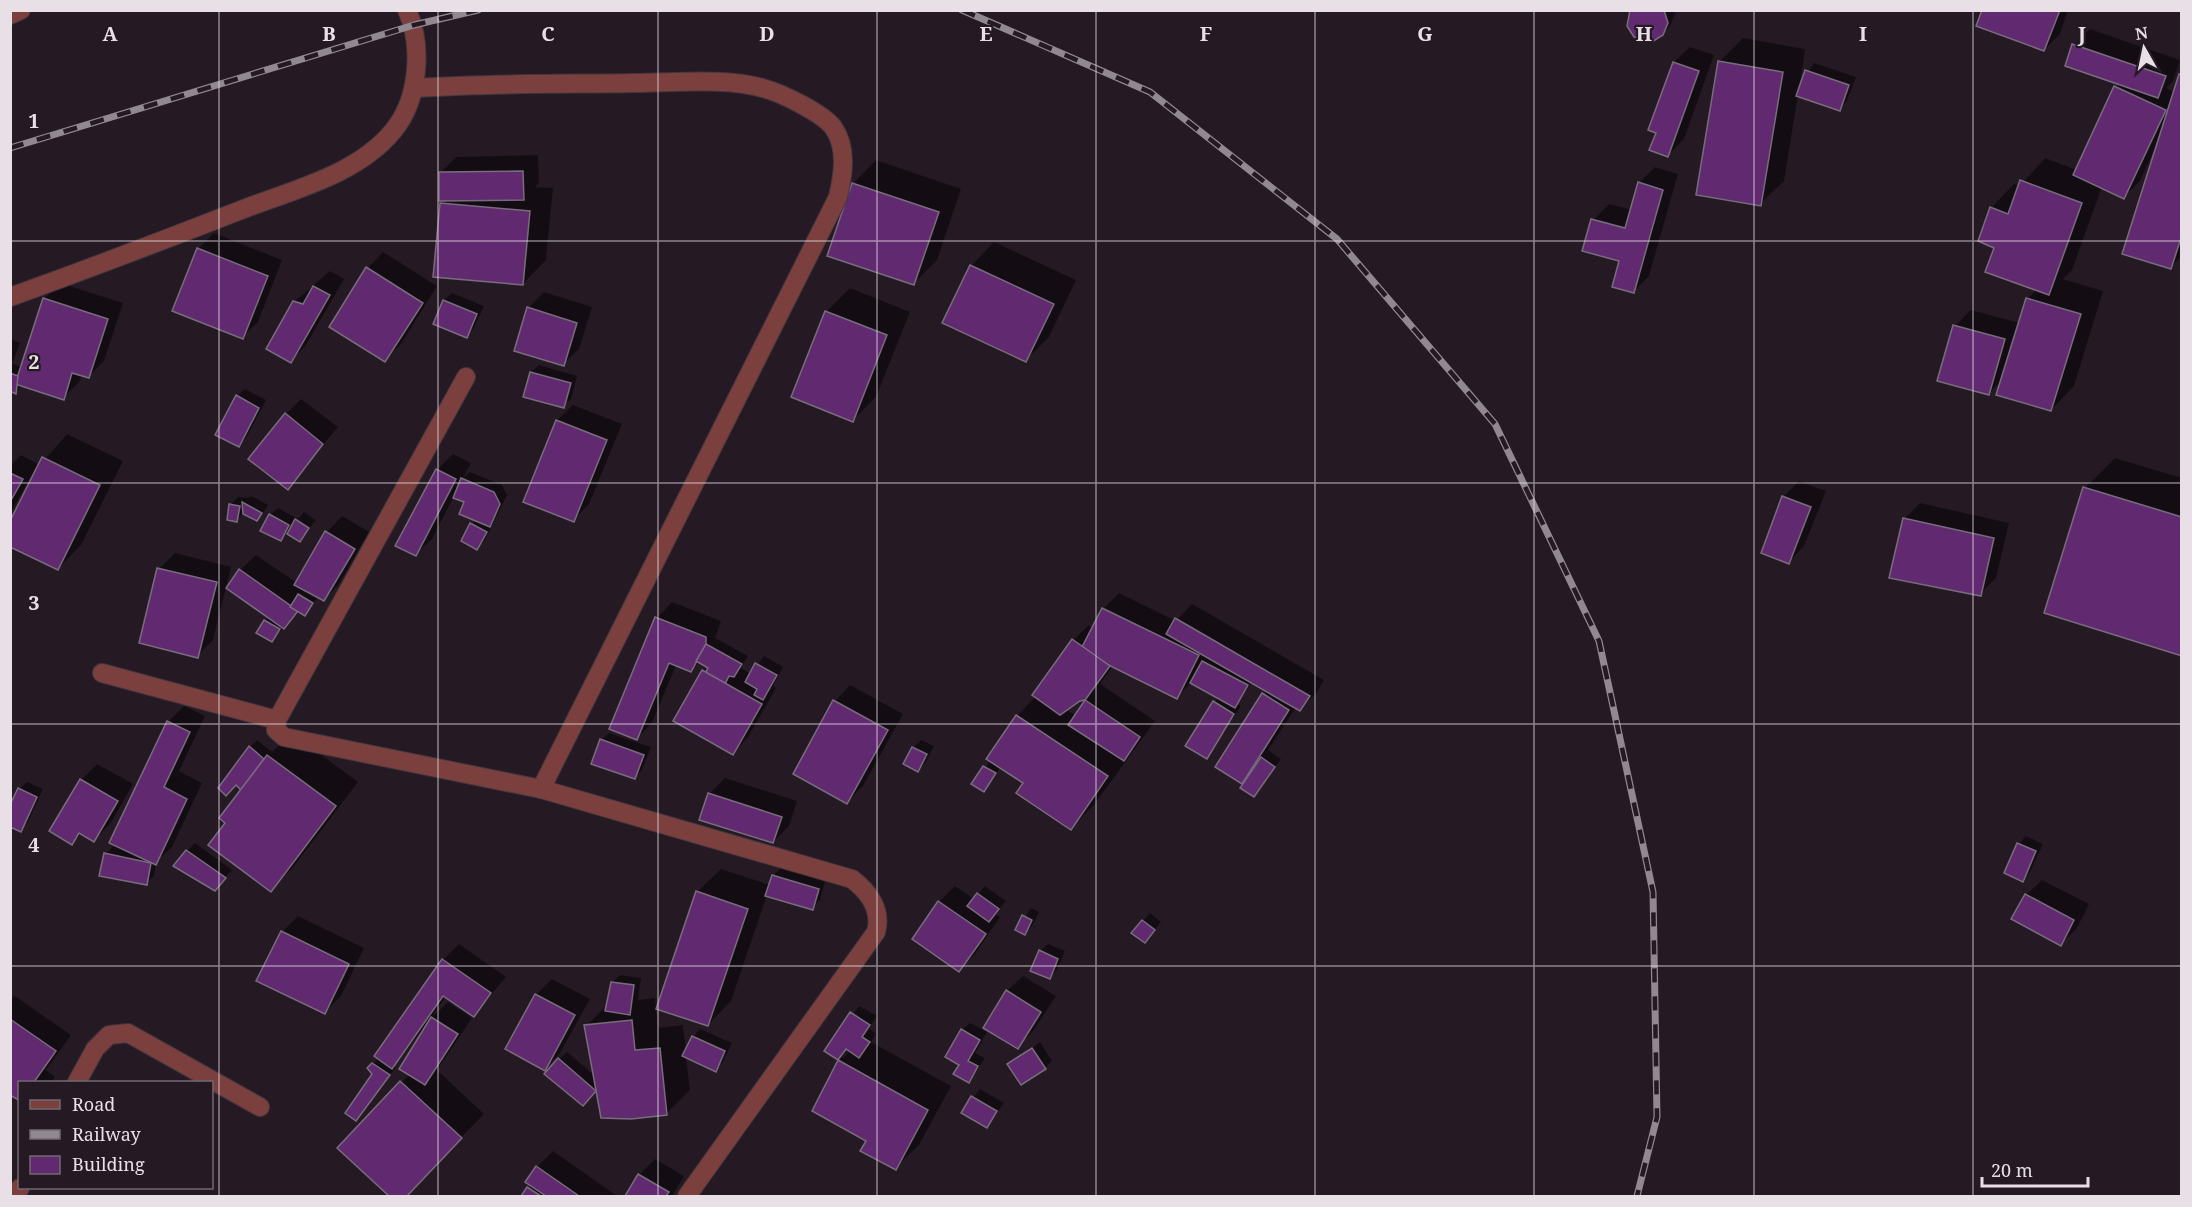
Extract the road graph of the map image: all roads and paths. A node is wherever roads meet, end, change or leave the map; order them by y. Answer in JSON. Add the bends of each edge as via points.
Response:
{"nodes":[{"id":1,"x":21,"y":10,"type":"edge"},
{"id":2,"x":407,"y":10,"type":"edge"},
{"id":3,"x":10,"y":15,"type":"edge"},
{"id":4,"x":415,"y":88,"type":"junction"},
{"id":5,"x":10,"y":297,"type":"edge"},
{"id":6,"x":466,"y":377,"type":"dead end"},
{"id":7,"x":102,"y":673,"type":"dead end"},
{"id":8,"x":277,"y":720,"type":"junction"},
{"id":9,"x":542,"y":789,"type":"junction"},
{"id":10,"x":78,"y":1081,"type":"edge"},
{"id":11,"x":260,"y":1107,"type":"dead end"},
{"id":12,"x":687,"y":1197,"type":"edge"}],
"edges":[{"from":1,"to":3,"type":"street"},
{"from":2,"to":4,"type":"street","via":[[414,25]]},
{"from":4,"to":5,"type":"street","via":[[394,131],[354,165]]},
{"from":4,"to":9,"type":"street","via":[[706,82],[765,89],[820,115],[833,128],[841,145],[844,168],[838,198]]},
{"from":6,"to":8,"type":"street"},
{"from":7,"to":8,"type":"street"},
{"from":8,"to":9,"type":"street","via":[[276,730],[284,737]]},
{"from":9,"to":12,"type":"street","via":[[852,879],[873,902],[876,932]]},
{"from":10,"to":11,"type":"street","via":[[95,1049],[109,1035],[128,1033]]}]}
